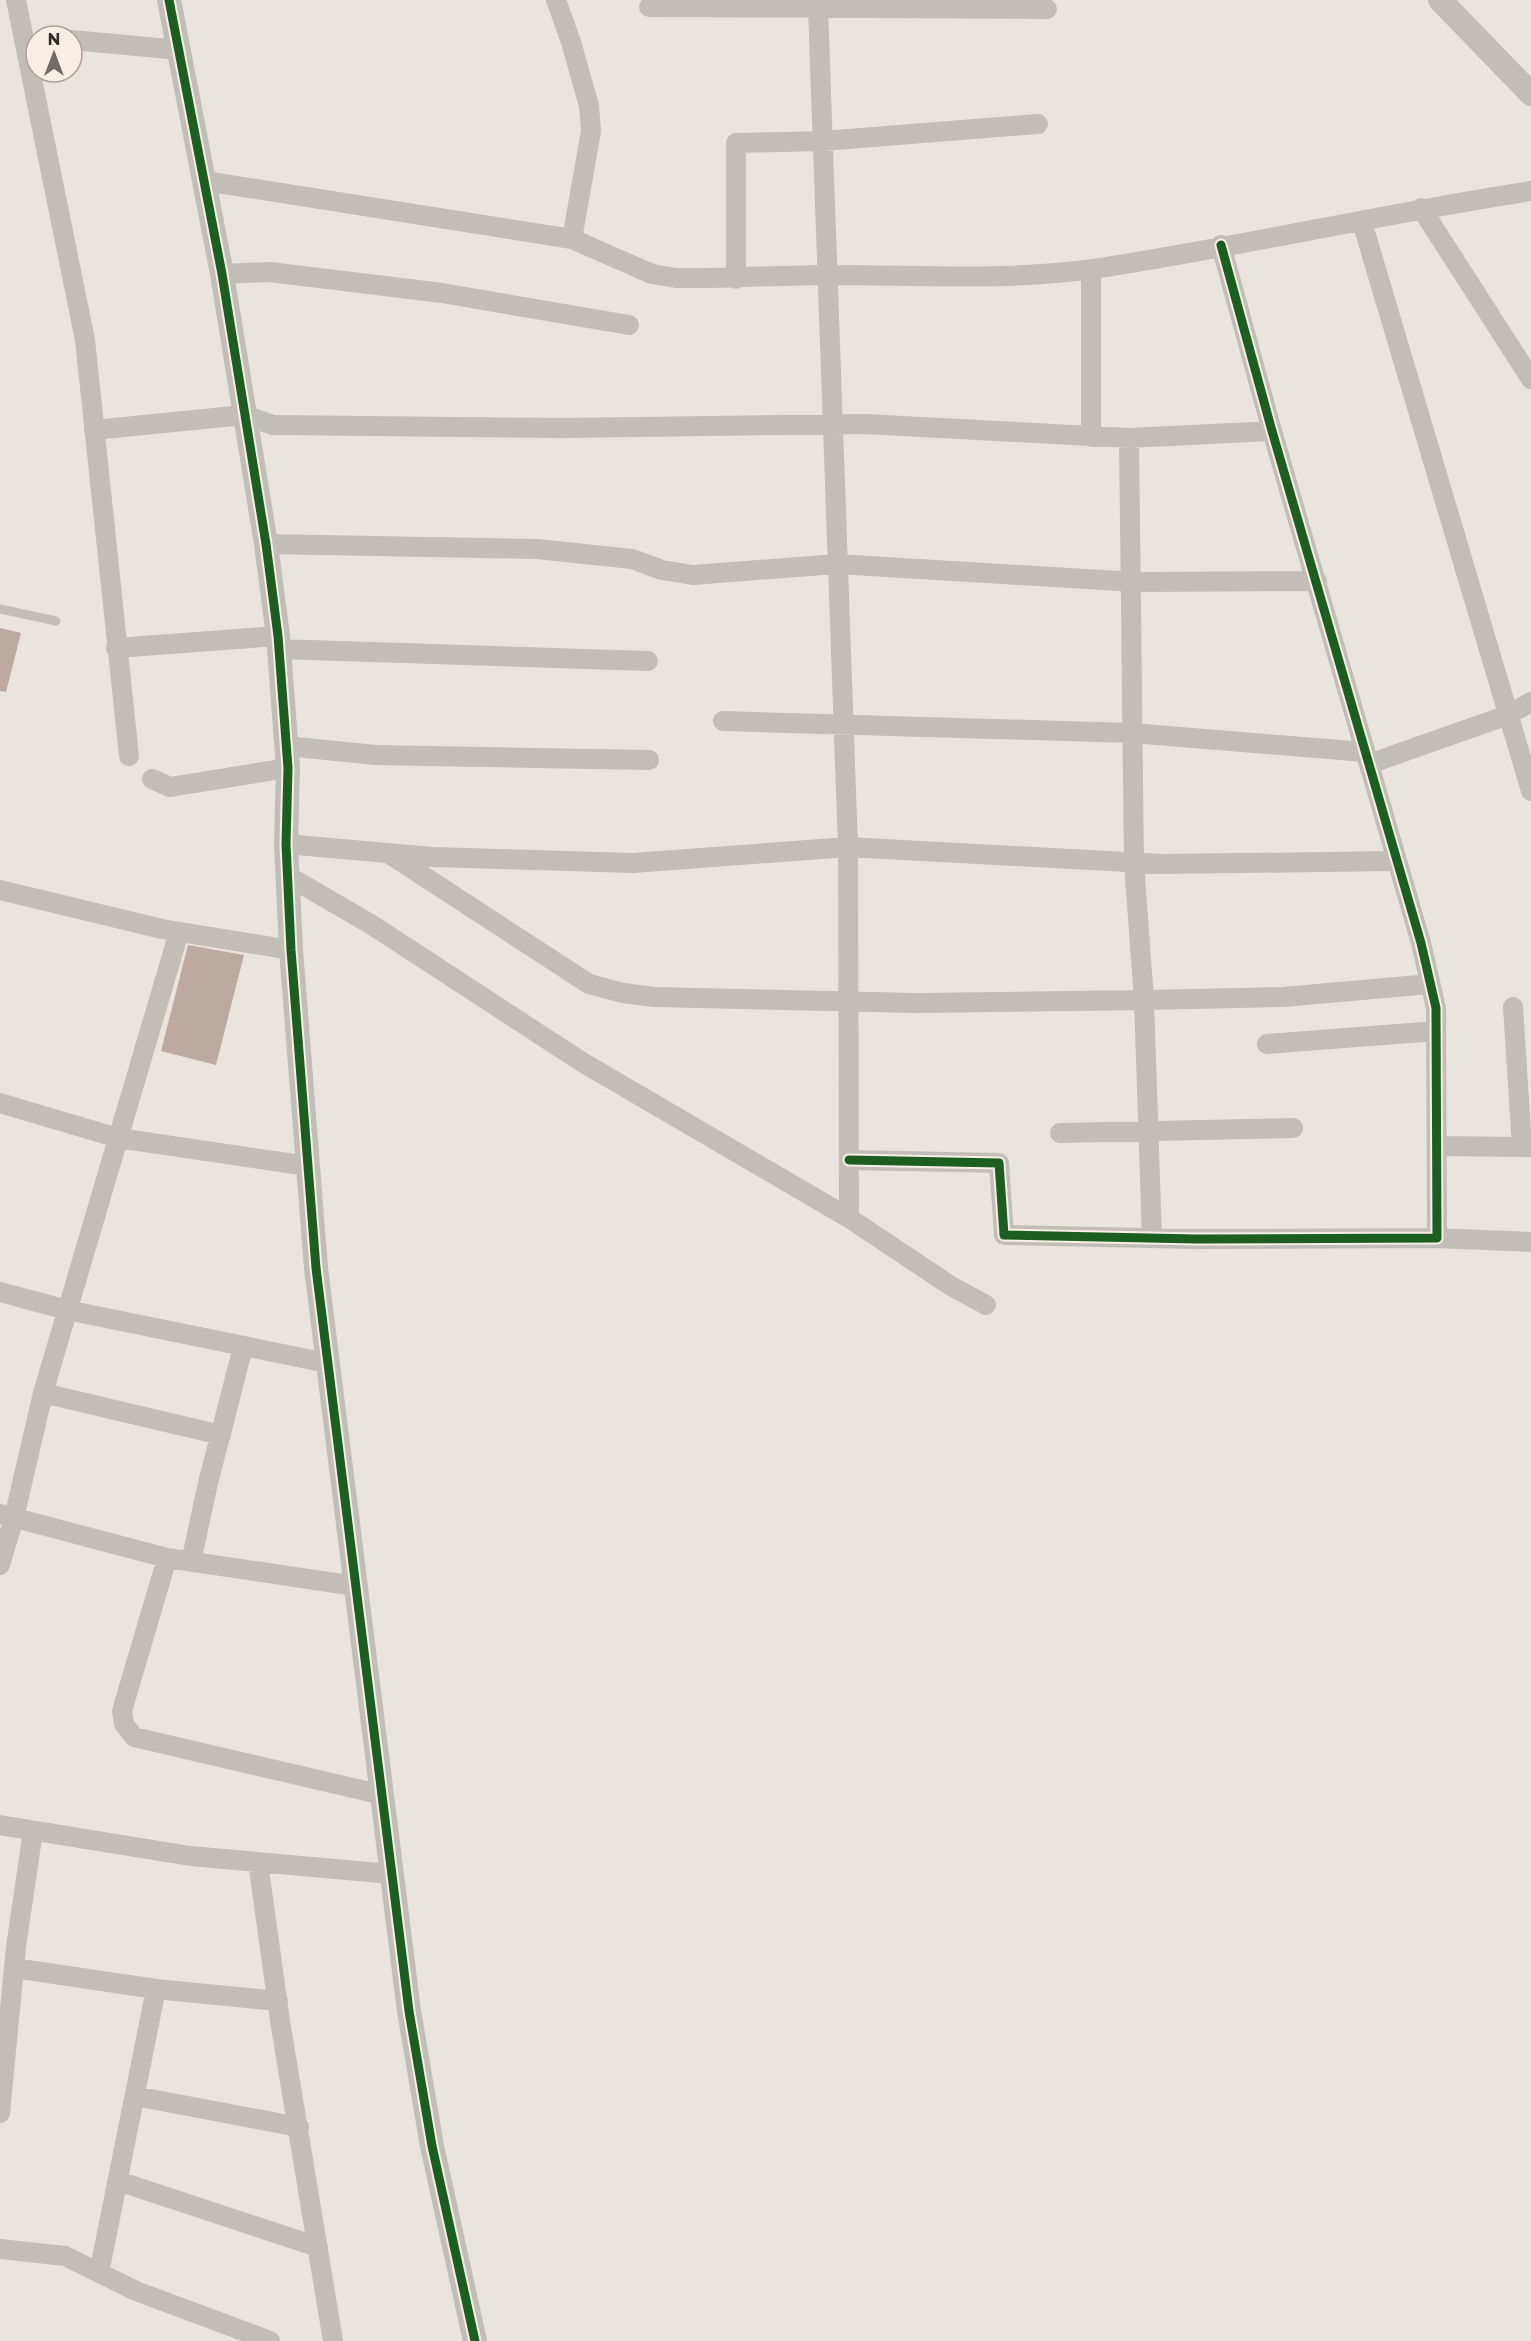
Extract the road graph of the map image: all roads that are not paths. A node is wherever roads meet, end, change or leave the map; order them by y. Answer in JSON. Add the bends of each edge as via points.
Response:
{"nodes":[{"id":1,"x":16,"y":0,"type":"edge"},
{"id":2,"x":169,"y":0,"type":"edge"},
{"id":3,"x":556,"y":0,"type":"edge"},
{"id":4,"x":1440,"y":0,"type":"edge"},
{"id":5,"x":649,"y":7,"type":"dead end"},
{"id":6,"x":818,"y":8,"type":"junction"},
{"id":7,"x":1047,"y":9,"type":"dead end"},
{"id":8,"x":25,"y":24,"type":"edge"},
{"id":9,"x":84,"y":41,"type":"edge"},
{"id":10,"x":179,"y":50,"type":"junction"},
{"id":11,"x":39,"y":84,"type":"edge"},
{"id":12,"x":1531,"y":94,"type":"edge"},
{"id":13,"x":1038,"y":124,"type":"dead end"},
{"id":14,"x":823,"y":141,"type":"junction"},
{"id":15,"x":205,"y":181,"type":"junction"},
{"id":16,"x":1531,"y":191,"type":"edge"},
{"id":17,"x":1421,"y":208,"type":"junction"},
{"id":18,"x":1362,"y":222,"type":"junction"},
{"id":19,"x":572,"y":238,"type":"junction"},
{"id":20,"x":1221,"y":245,"type":"junction"},
{"id":21,"x":1091,"y":269,"type":"junction"},
{"id":22,"x":222,"y":274,"type":"junction"},
{"id":23,"x":828,"y":275,"type":"junction"},
{"id":24,"x":736,"y":279,"type":"junction"},
{"id":25,"x":629,"y":325,"type":"dead end"},
{"id":26,"x":1531,"y":379,"type":"edge"},
{"id":27,"x":244,"y":415,"type":"junction"},
{"id":28,"x":832,"y":424,"type":"junction"},
{"id":29,"x":94,"y":430,"type":"junction"},
{"id":30,"x":1272,"y":431,"type":"junction"},
{"id":31,"x":1091,"y":437,"type":"junction"},
{"id":32,"x":1129,"y":438,"type":"junction"},
{"id":33,"x":266,"y":544,"type":"junction"},
{"id":34,"x":837,"y":564,"type":"junction"},
{"id":35,"x":1317,"y":580,"type":"junction"},
{"id":36,"x":1130,"y":582,"type":"junction"},
{"id":37,"x":0,"y":609,"type":"edge"},
{"id":38,"x":56,"y":621,"type":"dead end"},
{"id":39,"x":278,"y":643,"type":"junction"},
{"id":40,"x":116,"y":648,"type":"junction"},
{"id":41,"x":648,"y":661,"type":"dead end"},
{"id":42,"x":1531,"y":702,"type":"edge"},
{"id":43,"x":1508,"y":714,"type":"junction"},
{"id":44,"x":723,"y":721,"type":"dead end"},
{"id":45,"x":845,"y":725,"type":"junction"},
{"id":46,"x":1132,"y":733,"type":"junction"},
{"id":47,"x":129,"y":756,"type":"dead end"},
{"id":48,"x":287,"y":757,"type":"junction"},
{"id":49,"x":1367,"y":758,"type":"junction"},
{"id":50,"x":649,"y":760,"type":"dead end"},
{"id":51,"x":152,"y":778,"type":"dead end"},
{"id":52,"x":1531,"y":791,"type":"edge"},
{"id":53,"x":286,"y":844,"type":"junction"},
{"id":54,"x":848,"y":847,"type":"junction"},
{"id":55,"x":388,"y":853,"type":"junction"},
{"id":56,"x":1397,"y":861,"type":"junction"},
{"id":57,"x":1134,"y":863,"type":"junction"},
{"id":58,"x":288,"y":876,"type":"junction"},
{"id":59,"x":0,"y":890,"type":"edge"},
{"id":60,"x":179,"y":932,"type":"junction"},
{"id":61,"x":291,"y":950,"type":"junction"},
{"id":62,"x":1430,"y":984,"type":"junction"},
{"id":63,"x":1144,"y":1000,"type":"junction"},
{"id":64,"x":849,"y":1002,"type":"junction"},
{"id":65,"x":1513,"y":1007,"type":"dead end"},
{"id":66,"x":1436,"y":1031,"type":"junction"},
{"id":67,"x":1267,"y":1044,"type":"dead end"},
{"id":68,"x":0,"y":1102,"type":"edge"},
{"id":69,"x":1293,"y":1128,"type":"dead end"},
{"id":70,"x":1148,"y":1131,"type":"junction"},
{"id":71,"x":1060,"y":1133,"type":"dead end"},
{"id":72,"x":118,"y":1138,"type":"junction"},
{"id":73,"x":1437,"y":1146,"type":"junction"},
{"id":74,"x":1527,"y":1147,"type":"edge"},
{"id":75,"x":849,"y":1160,"type":"junction"},
{"id":76,"x":308,"y":1166,"type":"junction"},
{"id":77,"x":849,"y":1218,"type":"junction"},
{"id":78,"x":1152,"y":1238,"type":"junction"},
{"id":79,"x":1437,"y":1238,"type":"junction"},
{"id":80,"x":1531,"y":1242,"type":"edge"},
{"id":81,"x":0,"y":1292,"type":"edge"},
{"id":82,"x":987,"y":1305,"type":"dead end"},
{"id":83,"x":67,"y":1310,"type":"junction"},
{"id":84,"x":243,"y":1347,"type":"junction"},
{"id":85,"x":327,"y":1363,"type":"junction"},
{"id":86,"x":43,"y":1393,"type":"junction"},
{"id":87,"x":221,"y":1435,"type":"junction"},
{"id":88,"x":7,"y":1516,"type":"edge"},
{"id":89,"x":167,"y":1558,"type":"junction"},
{"id":90,"x":191,"y":1562,"type":"junction"},
{"id":91,"x":0,"y":1565,"type":"edge"},
{"id":92,"x":355,"y":1586,"type":"junction"},
{"id":93,"x":382,"y":1795,"type":"junction"},
{"id":94,"x":0,"y":1825,"type":"edge"},
{"id":95,"x":33,"y":1831,"type":"junction"},
{"id":96,"x":258,"y":1862,"type":"junction"},
{"id":97,"x":391,"y":1874,"type":"junction"},
{"id":98,"x":14,"y":1968,"type":"junction"},
{"id":99,"x":156,"y":1989,"type":"junction"},
{"id":100,"x":278,"y":2001,"type":"junction"},
{"id":101,"x":135,"y":2096,"type":"junction"},
{"id":102,"x":0,"y":2113,"type":"edge"},
{"id":103,"x":299,"y":2127,"type":"junction"},
{"id":104,"x":118,"y":2181,"type":"junction"},
{"id":105,"x":318,"y":2247,"type":"junction"},
{"id":106,"x":0,"y":2249,"type":"edge"},
{"id":107,"x":99,"y":2273,"type":"junction"},
{"id":108,"x":270,"y":2341,"type":"edge"},
{"id":109,"x":333,"y":2341,"type":"edge"},
{"id":110,"x":475,"y":2341,"type":"edge"}],
"edges":[{"from":1,"to":8,"type":"street"},
{"from":2,"to":10,"type":"street"},
{"from":3,"to":19,"type":"street","via":[[589,106],[591,131]]},
{"from":4,"to":12,"type":"street"},
{"from":5,"to":6,"type":"street"},
{"from":6,"to":7,"type":"street"},
{"from":6,"to":14,"type":"street"},
{"from":9,"to":10,"type":"street"},
{"from":10,"to":15,"type":"street"},
{"from":11,"to":29,"type":"street","via":[[85,340]]},
{"from":13,"to":14,"type":"street"},
{"from":14,"to":23,"type":"street"},
{"from":14,"to":24,"type":"street","via":[[736,143]]},
{"from":15,"to":19,"type":"street"},
{"from":15,"to":22,"type":"street"},
{"from":16,"to":17,"type":"street"},
{"from":17,"to":18,"type":"street"},
{"from":17,"to":26,"type":"street"},
{"from":18,"to":20,"type":"street"},
{"from":18,"to":43,"type":"street"},
{"from":19,"to":24,"type":"street","via":[[652,274],[676,279]]},
{"from":20,"to":21,"type":"street"},
{"from":20,"to":30,"type":"street"},
{"from":21,"to":23,"type":"street","via":[[964,277]]},
{"from":21,"to":31,"type":"street"},
{"from":22,"to":25,"type":"street","via":[[270,272],[442,293]]},
{"from":22,"to":27,"type":"street"},
{"from":23,"to":24,"type":"street"},
{"from":23,"to":28,"type":"street"},
{"from":27,"to":28,"type":"street","via":[[273,425],[562,428]]},
{"from":27,"to":29,"type":"street"},
{"from":27,"to":33,"type":"street"},
{"from":28,"to":31,"type":"street","via":[[978,428]]},
{"from":28,"to":34,"type":"street"},
{"from":29,"to":40,"type":"street"},
{"from":30,"to":32,"type":"street"},
{"from":30,"to":35,"type":"street"},
{"from":31,"to":32,"type":"street"},
{"from":32,"to":36,"type":"street"},
{"from":33,"to":34,"type":"street","via":[[537,549],[632,559],[662,570],[693,575]]},
{"from":33,"to":39,"type":"street"},
{"from":34,"to":36,"type":"street"},
{"from":34,"to":45,"type":"street"},
{"from":35,"to":36,"type":"street"},
{"from":35,"to":49,"type":"street"},
{"from":36,"to":46,"type":"street"},
{"from":37,"to":38,"type":"lane"},
{"from":39,"to":40,"type":"street"},
{"from":39,"to":41,"type":"street"},
{"from":39,"to":48,"type":"street"},
{"from":40,"to":47,"type":"street"},
{"from":42,"to":43,"type":"street"},
{"from":43,"to":49,"type":"street"},
{"from":43,"to":52,"type":"street"},
{"from":44,"to":45,"type":"street"},
{"from":45,"to":46,"type":"street"},
{"from":45,"to":54,"type":"street"},
{"from":46,"to":49,"type":"street"},
{"from":46,"to":57,"type":"street"},
{"from":48,"to":50,"type":"street"},
{"from":48,"to":51,"type":"street","via":[[170,788]]},
{"from":48,"to":53,"type":"street"},
{"from":49,"to":56,"type":"street"},
{"from":53,"to":55,"type":"street"},
{"from":53,"to":58,"type":"street"},
{"from":54,"to":55,"type":"street","via":[[633,863]]},
{"from":54,"to":57,"type":"street"},
{"from":54,"to":64,"type":"street"},
{"from":55,"to":64,"type":"street","via":[[589,984],[654,997]]},
{"from":56,"to":57,"type":"street"},
{"from":56,"to":62,"type":"street"},
{"from":57,"to":63,"type":"street"},
{"from":58,"to":61,"type":"street"},
{"from":58,"to":77,"type":"street","via":[[372,925],[582,1062]]},
{"from":59,"to":60,"type":"street"},
{"from":60,"to":61,"type":"street"},
{"from":60,"to":72,"type":"street"},
{"from":61,"to":76,"type":"street"},
{"from":62,"to":63,"type":"street","via":[[1283,997]]},
{"from":62,"to":66,"type":"street"},
{"from":63,"to":64,"type":"street"},
{"from":63,"to":70,"type":"street"},
{"from":64,"to":75,"type":"street"},
{"from":65,"to":74,"type":"street"},
{"from":66,"to":67,"type":"street"},
{"from":66,"to":73,"type":"street"},
{"from":68,"to":72,"type":"street"},
{"from":69,"to":70,"type":"street"},
{"from":70,"to":71,"type":"street"},
{"from":70,"to":78,"type":"street"},
{"from":72,"to":76,"type":"street"},
{"from":72,"to":83,"type":"street"},
{"from":73,"to":74,"type":"street"},
{"from":73,"to":79,"type":"street"},
{"from":75,"to":77,"type":"street"},
{"from":75,"to":78,"type":"street","via":[[999,1163],[1004,1235]]},
{"from":76,"to":85,"type":"street"},
{"from":77,"to":82,"type":"street","via":[[951,1286]]},
{"from":78,"to":79,"type":"street"},
{"from":79,"to":80,"type":"street"},
{"from":81,"to":83,"type":"street"},
{"from":83,"to":84,"type":"street"},
{"from":83,"to":86,"type":"street"},
{"from":84,"to":85,"type":"street"},
{"from":84,"to":87,"type":"street"},
{"from":85,"to":92,"type":"street"},
{"from":86,"to":87,"type":"street"},
{"from":86,"to":88,"type":"street"},
{"from":87,"to":90,"type":"street"},
{"from":88,"to":89,"type":"street"},
{"from":88,"to":91,"type":"street"},
{"from":89,"to":90,"type":"street"},
{"from":89,"to":93,"type":"street","via":[[123,1711],[128,1732],[134,1737]]},
{"from":90,"to":92,"type":"street"},
{"from":92,"to":93,"type":"street"},
{"from":93,"to":97,"type":"street"},
{"from":94,"to":95,"type":"street"},
{"from":95,"to":96,"type":"street","via":[[190,1856]]},
{"from":95,"to":98,"type":"street"},
{"from":96,"to":97,"type":"street"},
{"from":96,"to":100,"type":"street"},
{"from":97,"to":110,"type":"street","via":[[432,2146]]},
{"from":98,"to":99,"type":"street"},
{"from":98,"to":102,"type":"street"},
{"from":99,"to":100,"type":"street"},
{"from":99,"to":101,"type":"street"},
{"from":100,"to":103,"type":"street"},
{"from":101,"to":103,"type":"street"},
{"from":101,"to":104,"type":"street"},
{"from":103,"to":105,"type":"street"},
{"from":104,"to":105,"type":"street"},
{"from":104,"to":107,"type":"street"},
{"from":105,"to":109,"type":"street"},
{"from":106,"to":107,"type":"street","via":[[65,2256]]},
{"from":107,"to":108,"type":"street","via":[[136,2291]]}]}
